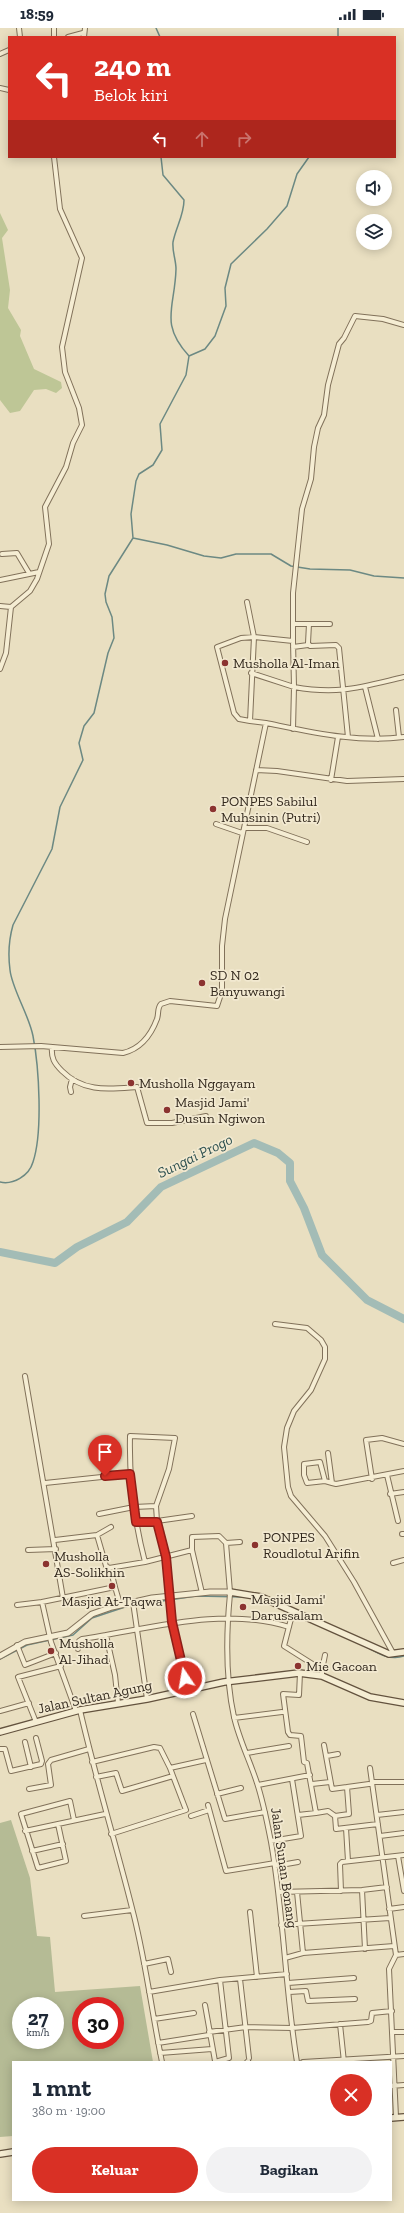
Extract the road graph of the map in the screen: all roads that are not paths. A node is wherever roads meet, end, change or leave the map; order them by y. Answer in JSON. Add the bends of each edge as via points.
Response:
{"nodes":[{"id":1,"x":86,"y":28,"type":"edge"},
{"id":2,"x":83,"y":35,"type":"edge"},
{"id":3,"x":54,"y":158,"type":"edge"},
{"id":4,"x":404,"y":325,"type":"edge"},
{"id":5,"x":2,"y":554,"type":"dead end"},
{"id":6,"x":39,"y":572,"type":"junction"},
{"id":7,"x":29,"y":573,"type":"junction"},
{"id":8,"x":0,"y":580,"type":"edge"},
{"id":9,"x":247,"y":602,"type":"dead end"},
{"id":10,"x":0,"y":606,"type":"edge"},
{"id":11,"x":11,"y":607,"type":"junction"},
{"id":12,"x":293,"y":624,"type":"junction"},
{"id":13,"x":309,"y":624,"type":"junction"},
{"id":14,"x":330,"y":624,"type":"dead end"},
{"id":15,"x":254,"y":637,"type":"junction"},
{"id":16,"x":292,"y":641,"type":"junction"},
{"id":17,"x":308,"y":645,"type":"junction"},
{"id":18,"x":293,"y":647,"type":"junction"},
{"id":19,"x":0,"y":669,"type":"edge"},
{"id":20,"x":251,"y":673,"type":"junction"},
{"id":21,"x":404,"y":677,"type":"edge"},
{"id":22,"x":294,"y":687,"type":"junction"},
{"id":23,"x":365,"y":688,"type":"junction"},
{"id":24,"x":344,"y":690,"type":"junction"},
{"id":25,"x":396,"y":710,"type":"dead end"},
{"id":26,"x":250,"y":721,"type":"junction"},
{"id":27,"x":266,"y":723,"type":"junction"},
{"id":28,"x":294,"y":729,"type":"junction"},
{"id":29,"x":338,"y":737,"type":"junction"},
{"id":30,"x":348,"y":737,"type":"junction"},
{"id":31,"x":402,"y":737,"type":"edge"},
{"id":32,"x":378,"y":739,"type":"junction"},
{"id":33,"x":256,"y":770,"type":"junction"},
{"id":34,"x":404,"y":779,"type":"edge"},
{"id":35,"x":331,"y":780,"type":"junction"},
{"id":36,"x":216,"y":824,"type":"dead end"},
{"id":37,"x":244,"y":828,"type":"junction"},
{"id":38,"x":242,"y":833,"type":"junction"},
{"id":39,"x":307,"y":842,"type":"dead end"},
{"id":40,"x":0,"y":1047,"type":"edge"},
{"id":41,"x":52,"y":1047,"type":"junction"},
{"id":42,"x":72,"y":1079,"type":"junction"},
{"id":43,"x":71,"y":1092,"type":"dead end"},
{"id":44,"x":206,"y":1116,"type":"dead end"},
{"id":45,"x":275,"y":1324,"type":"dead end"},
{"id":46,"x":25,"y":1376,"type":"dead end"},
{"id":47,"x":404,"y":1444,"type":"edge"},
{"id":48,"x":328,"y":1453,"type":"dead end"},
{"id":49,"x":404,"y":1471,"type":"edge"},
{"id":50,"x":130,"y":1474,"type":"junction"},
{"id":51,"x":387,"y":1475,"type":"junction"},
{"id":52,"x":372,"y":1479,"type":"junction"},
{"id":53,"x":325,"y":1481,"type":"junction"},
{"id":54,"x":45,"y":1483,"type":"junction"},
{"id":55,"x":332,"y":1483,"type":"junction"},
{"id":56,"x":404,"y":1492,"type":"edge"},
{"id":57,"x":390,"y":1494,"type":"junction"},
{"id":58,"x":156,"y":1506,"type":"junction"},
{"id":59,"x":134,"y":1507,"type":"junction"},
{"id":60,"x":99,"y":1514,"type":"dead end"},
{"id":61,"x":192,"y":1516,"type":"dead end"},
{"id":62,"x":398,"y":1521,"type":"dead end"},
{"id":63,"x":136,"y":1522,"type":"junction"},
{"id":64,"x":157,"y":1522,"type":"junction"},
{"id":65,"x":111,"y":1527,"type":"dead end"},
{"id":66,"x":97,"y":1535,"type":"junction"},
{"id":67,"x":55,"y":1540,"type":"junction"},
{"id":68,"x":240,"y":1542,"type":"dead end"},
{"id":69,"x":226,"y":1543,"type":"junction"},
{"id":70,"x":56,"y":1548,"type":"junction"},
{"id":71,"x":28,"y":1550,"type":"dead end"},
{"id":72,"x":192,"y":1550,"type":"junction"},
{"id":73,"x":166,"y":1557,"type":"junction"},
{"id":74,"x":404,"y":1560,"type":"edge"},
{"id":75,"x":145,"y":1562,"type":"junction"},
{"id":76,"x":393,"y":1563,"type":"dead end"},
{"id":77,"x":112,"y":1575,"type":"dead end"},
{"id":78,"x":115,"y":1587,"type":"junction"},
{"id":79,"x":202,"y":1593,"type":"junction"},
{"id":80,"x":230,"y":1594,"type":"junction"},
{"id":81,"x":64,"y":1598,"type":"junction"},
{"id":82,"x":171,"y":1599,"type":"junction"},
{"id":83,"x":42,"y":1602,"type":"junction"},
{"id":84,"x":120,"y":1604,"type":"junction"},
{"id":85,"x":134,"y":1604,"type":"junction"},
{"id":86,"x":17,"y":1605,"type":"dead end"},
{"id":87,"x":293,"y":1611,"type":"junction"},
{"id":88,"x":228,"y":1620,"type":"junction"},
{"id":89,"x":172,"y":1622,"type":"junction"},
{"id":90,"x":289,"y":1628,"type":"junction"},
{"id":91,"x":137,"y":1629,"type":"junction"},
{"id":92,"x":106,"y":1635,"type":"junction"},
{"id":93,"x":51,"y":1639,"type":"junction"},
{"id":94,"x":17,"y":1645,"type":"junction"},
{"id":95,"x":78,"y":1649,"type":"dead end"},
{"id":96,"x":404,"y":1652,"type":"edge"},
{"id":97,"x":56,"y":1653,"type":"junction"},
{"id":98,"x":393,"y":1653,"type":"junction"},
{"id":99,"x":325,"y":1655,"type":"dead end"},
{"id":100,"x":0,"y":1656,"type":"edge"},
{"id":101,"x":61,"y":1666,"type":"junction"},
{"id":102,"x":300,"y":1673,"type":"junction"},
{"id":103,"x":322,"y":1673,"type":"junction"},
{"id":104,"x":228,"y":1681,"type":"junction"},
{"id":105,"x":187,"y":1690,"type":"junction"},
{"id":106,"x":147,"y":1699,"type":"junction"},
{"id":107,"x":29,"y":1703,"type":"junction"},
{"id":108,"x":118,"y":1703,"type":"junction"},
{"id":109,"x":404,"y":1703,"type":"edge"},
{"id":110,"x":78,"y":1710,"type":"junction"},
{"id":111,"x":0,"y":1711,"type":"edge"},
{"id":112,"x":282,"y":1712,"type":"dead end"},
{"id":113,"x":193,"y":1714,"type":"dead end"},
{"id":114,"x":234,"y":1718,"type":"junction"},
{"id":115,"x":36,"y":1722,"type":"junction"},
{"id":116,"x":0,"y":1732,"type":"edge"},
{"id":117,"x":36,"y":1738,"type":"dead end"},
{"id":118,"x":25,"y":1742,"type":"dead end"},
{"id":119,"x":324,"y":1745,"type":"dead end"},
{"id":120,"x":288,"y":1746,"type":"dead end"},
{"id":121,"x":0,"y":1749,"type":"edge"},
{"id":122,"x":89,"y":1749,"type":"junction"},
{"id":123,"x":247,"y":1753,"type":"junction"},
{"id":124,"x":338,"y":1754,"type":"dead end"},
{"id":125,"x":327,"y":1756,"type":"junction"},
{"id":126,"x":206,"y":1760,"type":"junction"},
{"id":127,"x":92,"y":1762,"type":"junction"},
{"id":128,"x":31,"y":1767,"type":"junction"},
{"id":129,"x":170,"y":1768,"type":"junction"},
{"id":130,"x":370,"y":1768,"type":"dead end"},
{"id":131,"x":310,"y":1775,"type":"junction"},
{"id":132,"x":173,"y":1776,"type":"junction"},
{"id":133,"x":96,"y":1777,"type":"junction"},
{"id":134,"x":292,"y":1779,"type":"junction"},
{"id":135,"x":330,"y":1782,"type":"junction"},
{"id":136,"x":404,"y":1782,"type":"edge"},
{"id":137,"x":370,"y":1783,"type":"junction"},
{"id":138,"x":258,"y":1784,"type":"junction"},
{"id":139,"x":312,"y":1784,"type":"junction"},
{"id":140,"x":346,"y":1787,"type":"junction"},
{"id":141,"x":241,"y":1788,"type":"dead end"},
{"id":142,"x":29,"y":1789,"type":"dead end"},
{"id":143,"x":216,"y":1794,"type":"junction"},
{"id":144,"x":208,"y":1805,"type":"dead end"},
{"id":145,"x":209,"y":1810,"type":"junction"},
{"id":146,"x":265,"y":1812,"type":"junction"},
{"id":147,"x":404,"y":1812,"type":"edge"},
{"id":148,"x":316,"y":1813,"type":"junction"},
{"id":149,"x":105,"y":1814,"type":"junction"},
{"id":150,"x":298,"y":1815,"type":"junction"},
{"id":151,"x":377,"y":1815,"type":"junction"},
{"id":152,"x":190,"y":1816,"type":"dead end"},
{"id":153,"x":335,"y":1816,"type":"junction"},
{"id":154,"x":74,"y":1820,"type":"junction"},
{"id":155,"x":58,"y":1824,"type":"junction"},
{"id":156,"x":378,"y":1824,"type":"junction"},
{"id":157,"x":346,"y":1828,"type":"junction"},
{"id":158,"x":25,"y":1831,"type":"junction"},
{"id":159,"x":404,"y":1833,"type":"edge"},
{"id":160,"x":111,"y":1834,"type":"junction"},
{"id":161,"x":380,"y":1836,"type":"junction"},
{"id":162,"x":271,"y":1841,"type":"junction"},
{"id":163,"x":63,"y":1844,"type":"junction"},
{"id":164,"x":32,"y":1851,"type":"junction"},
{"id":165,"x":404,"y":1855,"type":"edge"},
{"id":166,"x":398,"y":1856,"type":"junction"},
{"id":167,"x":384,"y":1857,"type":"junction"},
{"id":168,"x":348,"y":1861,"type":"junction"},
{"id":169,"x":298,"y":1862,"type":"dead end"},
{"id":170,"x":275,"y":1864,"type":"junction"},
{"id":171,"x":402,"y":1876,"type":"edge"},
{"id":172,"x":387,"y":1887,"type":"junction"},
{"id":173,"x":362,"y":1890,"type":"junction"},
{"id":174,"x":341,"y":1891,"type":"junction"},
{"id":175,"x":404,"y":1891,"type":"edge"},
{"id":176,"x":279,"y":1892,"type":"junction"},
{"id":177,"x":297,"y":1892,"type":"junction"},
{"id":178,"x":404,"y":1907,"type":"edge"},
{"id":179,"x":389,"y":1909,"type":"junction"},
{"id":180,"x":132,"y":1910,"type":"junction"},
{"id":181,"x":250,"y":1912,"type":"dead end"},
{"id":182,"x":84,"y":1916,"type":"dead end"},
{"id":183,"x":390,"y":1918,"type":"junction"},
{"id":184,"x":364,"y":1920,"type":"junction"},
{"id":185,"x":300,"y":1923,"type":"junction"},
{"id":186,"x":281,"y":1925,"type":"junction"},
{"id":187,"x":394,"y":1946,"type":"junction"},
{"id":188,"x":365,"y":1949,"type":"junction"},
{"id":189,"x":303,"y":1953,"type":"junction"},
{"id":190,"x":404,"y":1954,"type":"edge"},
{"id":191,"x":396,"y":1955,"type":"junction"},
{"id":192,"x":285,"y":1958,"type":"junction"},
{"id":193,"x":144,"y":1964,"type":"junction"},
{"id":194,"x":171,"y":1972,"type":"dead end"},
{"id":195,"x":287,"y":1974,"type":"junction"},
{"id":196,"x":257,"y":1977,"type":"junction"},
{"id":197,"x":354,"y":1978,"type":"dead end"},
{"id":198,"x":240,"y":1979,"type":"junction"},
{"id":199,"x":220,"y":1980,"type":"junction"},
{"id":200,"x":288,"y":1983,"type":"junction"},
{"id":201,"x":149,"y":1992,"type":"junction"},
{"id":202,"x":289,"y":1992,"type":"junction"},
{"id":203,"x":355,"y":1999,"type":"dead end"},
{"id":204,"x":205,"y":2006,"type":"dead end"},
{"id":205,"x":392,"y":2011,"type":"junction"},
{"id":206,"x":194,"y":2013,"type":"dead end"},
{"id":207,"x":154,"y":2019,"type":"junction"},
{"id":208,"x":340,"y":2024,"type":"junction"},
{"id":209,"x":246,"y":2028,"type":"junction"},
{"id":210,"x":292,"y":2028,"type":"junction"},
{"id":211,"x":226,"y":2030,"type":"junction"},
{"id":212,"x":392,"y":2032,"type":"junction"},
{"id":213,"x":404,"y":2032,"type":"edge"},
{"id":214,"x":209,"y":2033,"type":"junction"},
{"id":215,"x":158,"y":2043,"type":"junction"},
{"id":216,"x":212,"y":2049,"type":"junction"},
{"id":217,"x":160,"y":2053,"type":"junction"},
{"id":218,"x":393,"y":2056,"type":"junction"},
{"id":219,"x":404,"y":2056,"type":"edge"},
{"id":220,"x":229,"y":2060,"type":"edge"},
{"id":221,"x":248,"y":2060,"type":"edge"},
{"id":222,"x":162,"y":2061,"type":"edge"},
{"id":223,"x":215,"y":2061,"type":"edge"},
{"id":224,"x":297,"y":2061,"type":"edge"},
{"id":225,"x":344,"y":2061,"type":"edge"},
{"id":226,"x":393,"y":2086,"type":"edge"},
{"id":227,"x":404,"y":2086,"type":"edge"},
{"id":228,"x":393,"y":2117,"type":"edge"},
{"id":229,"x":404,"y":2117,"type":"edge"},
{"id":230,"x":12,"y":2152,"type":"edge"},
{"id":231,"x":0,"y":2154,"type":"edge"}],
"edges":[{"from":1,"to":2,"type":"street"},
{"from":3,"to":6,"type":"street","via":[[60,209],[82,258],[62,347],[65,372],[79,408],[82,425],[73,443],[66,467],[45,507],[49,544]]},
{"from":4,"to":12,"type":"street","via":[[383,319],[355,316],[339,344],[328,385],[324,415],[316,433],[311,479],[302,509],[293,594]]},
{"from":5,"to":7,"type":"street","via":[[17,553]]},
{"from":6,"to":7,"type":"street"},
{"from":6,"to":11,"type":"street","via":[[30,591]]},
{"from":7,"to":8,"type":"street"},
{"from":9,"to":15,"type":"street"},
{"from":10,"to":11,"type":"street"},
{"from":11,"to":19,"type":"street","via":[[6,653]]},
{"from":12,"to":13,"type":"street"},
{"from":12,"to":16,"type":"street"},
{"from":13,"to":14,"type":"street"},
{"from":13,"to":17,"type":"street"},
{"from":15,"to":16,"type":"street"},
{"from":15,"to":20,"type":"street"},
{"from":15,"to":26,"type":"street","via":[[241,638],[217,647],[234,713],[239,718]]},
{"from":16,"to":18,"type":"street"},
{"from":17,"to":18,"type":"street"},
{"from":17,"to":24,"type":"street","via":[[338,647]]},
{"from":18,"to":22,"type":"street"},
{"from":20,"to":22,"type":"street"},
{"from":20,"to":26,"type":"street"},
{"from":21,"to":23,"type":"street"},
{"from":22,"to":24,"type":"street","via":[[317,691]]},
{"from":22,"to":28,"type":"street"},
{"from":23,"to":24,"type":"street"},
{"from":23,"to":32,"type":"street"},
{"from":24,"to":30,"type":"street"},
{"from":25,"to":31,"type":"street"},
{"from":26,"to":27,"type":"street"},
{"from":27,"to":28,"type":"street"},
{"from":27,"to":33,"type":"street"},
{"from":28,"to":29,"type":"street"},
{"from":29,"to":30,"type":"street"},
{"from":29,"to":35,"type":"street"},
{"from":30,"to":32,"type":"street"},
{"from":31,"to":32,"type":"street"},
{"from":33,"to":35,"type":"street"},
{"from":33,"to":37,"type":"street"},
{"from":34,"to":35,"type":"street"},
{"from":36,"to":38,"type":"street"},
{"from":37,"to":38,"type":"street"},
{"from":37,"to":39,"type":"street","via":[[266,828]]},
{"from":38,"to":41,"type":"street","via":[[225,919],[222,991],[217,1006],[170,1001],[161,1004],[156,1020],[143,1042],[123,1053]]},
{"from":40,"to":41,"type":"street"},
{"from":41,"to":42,"type":"street","via":[[51,1057]]},
{"from":42,"to":43,"type":"street"},
{"from":42,"to":44,"type":"street","via":[[80,1085],[104,1090],[137,1088],[147,1123],[172,1123]]},
{"from":45,"to":98,"type":"street","via":[[307,1328],[325,1347],[325,1359],[311,1390],[294,1411],[287,1428],[284,1447],[291,1496],[325,1536]]},
{"from":46,"to":54,"type":"street"},
{"from":47,"to":52,"type":"street","via":[[382,1438],[366,1440]]},
{"from":48,"to":55,"type":"street"},
{"from":49,"to":51,"type":"street"},
{"from":50,"to":54,"type":"street"},
{"from":50,"to":58,"type":"street","via":[[130,1434],[175,1438],[169,1469]]},
{"from":50,"to":59,"type":"street"},
{"from":51,"to":52,"type":"street"},
{"from":51,"to":57,"type":"street"},
{"from":52,"to":55,"type":"street","via":[[339,1485]]},
{"from":53,"to":53,"type":"street","via":[[307,1483],[304,1464],[320,1462]]},
{"from":53,"to":55,"type":"street"},
{"from":54,"to":67,"type":"street"},
{"from":56,"to":57,"type":"street"},
{"from":57,"to":62,"type":"street"},
{"from":58,"to":59,"type":"street"},
{"from":58,"to":64,"type":"street"},
{"from":59,"to":60,"type":"street"},
{"from":59,"to":63,"type":"street"},
{"from":61,"to":64,"type":"street"},
{"from":63,"to":64,"type":"street"},
{"from":63,"to":75,"type":"street"},
{"from":64,"to":73,"type":"street"},
{"from":65,"to":66,"type":"street"},
{"from":66,"to":67,"type":"street"},
{"from":66,"to":75,"type":"street","via":[[108,1568]]},
{"from":67,"to":70,"type":"street"},
{"from":68,"to":69,"type":"street"},
{"from":69,"to":72,"type":"street","via":[[219,1536],[192,1537]]},
{"from":69,"to":80,"type":"street","name":"Jalan Sunan Bonang"},
{"from":70,"to":71,"type":"street"},
{"from":70,"to":81,"type":"street"},
{"from":72,"to":73,"type":"street"},
{"from":72,"to":79,"type":"street"},
{"from":73,"to":75,"type":"street"},
{"from":73,"to":82,"type":"street"},
{"from":74,"to":76,"type":"street"},
{"from":77,"to":78,"type":"street"},
{"from":78,"to":81,"type":"street"},
{"from":78,"to":84,"type":"street"},
{"from":79,"to":80,"type":"street"},
{"from":79,"to":82,"type":"street"},
{"from":80,"to":87,"type":"main road","via":[[261,1597]]},
{"from":80,"to":88,"type":"street","name":"Jalan Sunan Bonang"},
{"from":81,"to":83,"type":"street"},
{"from":82,"to":85,"type":"street"},
{"from":82,"to":89,"type":"street"},
{"from":83,"to":86,"type":"street"},
{"from":83,"to":93,"type":"street"},
{"from":84,"to":85,"type":"street"},
{"from":84,"to":93,"type":"street","via":[[92,1614],[68,1633]]},
{"from":85,"to":91,"type":"street"},
{"from":87,"to":90,"type":"street"},
{"from":87,"to":98,"type":"main road","via":[[382,1651]]},
{"from":88,"to":89,"type":"street"},
{"from":88,"to":90,"type":"street","via":[[269,1621]]},
{"from":88,"to":104,"type":"street","name":"Jalan Sunan Bonang"},
{"from":89,"to":91,"type":"street"},
{"from":89,"to":105,"type":"street"},
{"from":90,"to":103,"type":"street","via":[[284,1646]]},
{"from":91,"to":92,"type":"street"},
{"from":91,"to":106,"type":"street"},
{"from":92,"to":95,"type":"street","via":[[80,1640]]},
{"from":92,"to":108,"type":"street","via":[[115,1674]]},
{"from":93,"to":94,"type":"street"},
{"from":93,"to":97,"type":"street"},
{"from":94,"to":97,"type":"street","via":[[25,1665]]},
{"from":94,"to":100,"type":"street"},
{"from":96,"to":98,"type":"main road"},
{"from":97,"to":101,"type":"street"},
{"from":99,"to":103,"type":"street"},
{"from":101,"to":107,"type":"street","via":[[18,1677]]},
{"from":101,"to":110,"type":"street"},
{"from":102,"to":103,"type":"main road","name":"Jalan Sultan Agung"},
{"from":102,"to":104,"type":"main road","name":"Jalan Sultan Agung"},
{"from":102,"to":131,"type":"street","via":[[299,1695],[283,1694],[284,1712],[290,1735],[301,1736],[304,1762],[307,1763]]},
{"from":103,"to":109,"type":"main road","name":"Jalan Sultan Agung","via":[[370,1697]]},
{"from":104,"to":105,"type":"main road","name":"Jalan Sultan Agung"},
{"from":104,"to":114,"type":"street","name":"Jalan Sunan Bonang"},
{"from":105,"to":106,"type":"main road","name":"Jalan Sultan Agung"},
{"from":106,"to":108,"type":"main road","name":"Jalan Sultan Agung"},
{"from":107,"to":111,"type":"street"},
{"from":107,"to":115,"type":"street"},
{"from":108,"to":110,"type":"main road","name":"Jalan Sultan Agung"},
{"from":110,"to":115,"type":"main road","name":"Jalan Sultan Agung"},
{"from":110,"to":122,"type":"street"},
{"from":112,"to":114,"type":"street"},
{"from":113,"to":126,"type":"street"},
{"from":114,"to":123,"type":"street","name":"Jalan Sunan Bonang"},
{"from":115,"to":116,"type":"main road","name":"Jalan Sultan Agung"},
{"from":117,"to":128,"type":"street","via":[[42,1763]]},
{"from":118,"to":128,"type":"street"},
{"from":119,"to":125,"type":"street"},
{"from":120,"to":123,"type":"street"},
{"from":121,"to":128,"type":"street","via":[[5,1749],[11,1771]]},
{"from":122,"to":127,"type":"street"},
{"from":122,"to":142,"type":"street","via":[[51,1760],[48,1764],[51,1785]]},
{"from":123,"to":138,"type":"street","name":"Jalan Sunan Bonang"},
{"from":124,"to":125,"type":"street"},
{"from":125,"to":135,"type":"street"},
{"from":126,"to":129,"type":"street"},
{"from":126,"to":143,"type":"street"},
{"from":127,"to":129,"type":"street","via":[[154,1747],[160,1748]]},
{"from":127,"to":133,"type":"street"},
{"from":129,"to":132,"type":"street"},
{"from":130,"to":137,"type":"street"},
{"from":131,"to":134,"type":"street"},
{"from":131,"to":139,"type":"street"},
{"from":132,"to":133,"type":"street","via":[[122,1791],[116,1773]]},
{"from":132,"to":160,"type":"street","via":[[186,1810]]},
{"from":133,"to":149,"type":"street"},
{"from":134,"to":138,"type":"street"},
{"from":134,"to":150,"type":"street"},
{"from":135,"to":139,"type":"street"},
{"from":135,"to":140,"type":"street","via":[[332,1789]]},
{"from":136,"to":137,"type":"street"},
{"from":137,"to":140,"type":"street"},
{"from":137,"to":151,"type":"street"},
{"from":138,"to":146,"type":"street","name":"Jalan Sunan Bonang"},
{"from":139,"to":148,"type":"street"},
{"from":140,"to":153,"type":"street","via":[[349,1813]]},
{"from":141,"to":143,"type":"street"},
{"from":143,"to":146,"type":"street","via":[[226,1820]]},
{"from":144,"to":145,"type":"street"},
{"from":145,"to":152,"type":"street"},
{"from":145,"to":170,"type":"street","via":[[226,1871]]},
{"from":146,"to":162,"type":"street","name":"Jalan Sunan Bonang"},
{"from":147,"to":151,"type":"street"},
{"from":148,"to":150,"type":"street"},
{"from":148,"to":153,"type":"street","via":[[328,1811]]},
{"from":149,"to":154,"type":"street"},
{"from":149,"to":160,"type":"street"},
{"from":150,"to":162,"type":"street","via":[[301,1836]]},
{"from":151,"to":156,"type":"street"},
{"from":153,"to":157,"type":"street","via":[[336,1829]]},
{"from":154,"to":155,"type":"street"},
{"from":154,"to":158,"type":"street","via":[[70,1801],[22,1813],[20,1815]]},
{"from":155,"to":158,"type":"street"},
{"from":155,"to":163,"type":"street"},
{"from":156,"to":157,"type":"street"},
{"from":156,"to":161,"type":"street"},
{"from":157,"to":168,"type":"street"},
{"from":158,"to":164,"type":"street"},
{"from":159,"to":161,"type":"street"},
{"from":160,"to":180,"type":"street"},
{"from":161,"to":167,"type":"street"},
{"from":162,"to":170,"type":"street","name":"Jalan Sunan Bonang"},
{"from":163,"to":164,"type":"street"},
{"from":163,"to":164,"type":"street","via":[[66,1858],[64,1862],[38,1868]]},
{"from":165,"to":166,"type":"street"},
{"from":166,"to":167,"type":"street"},
{"from":166,"to":171,"type":"street"},
{"from":167,"to":168,"type":"street"},
{"from":167,"to":172,"type":"street"},
{"from":168,"to":174,"type":"street","via":[[340,1864]]},
{"from":169,"to":170,"type":"street"},
{"from":170,"to":176,"type":"street","name":"Jalan Sunan Bonang"},
{"from":171,"to":175,"type":"street"},
{"from":172,"to":173,"type":"street"},
{"from":172,"to":179,"type":"street"},
{"from":173,"to":174,"type":"street"},
{"from":173,"to":184,"type":"street"},
{"from":174,"to":177,"type":"street"},
{"from":176,"to":177,"type":"street"},
{"from":176,"to":186,"type":"street","name":"Jalan Sunan Bonang"},
{"from":177,"to":185,"type":"street"},
{"from":178,"to":179,"type":"street"},
{"from":179,"to":183,"type":"street"},
{"from":180,"to":182,"type":"street"},
{"from":180,"to":193,"type":"street"},
{"from":181,"to":196,"type":"street"},
{"from":183,"to":184,"type":"street"},
{"from":183,"to":187,"type":"street"},
{"from":184,"to":185,"type":"street"},
{"from":184,"to":188,"type":"street"},
{"from":185,"to":186,"type":"street"},
{"from":185,"to":189,"type":"street"},
{"from":186,"to":192,"type":"street","name":"Jalan Sunan Bonang"},
{"from":187,"to":188,"type":"street"},
{"from":187,"to":191,"type":"street"},
{"from":188,"to":189,"type":"street"},
{"from":189,"to":192,"type":"street"},
{"from":190,"to":191,"type":"street"},
{"from":191,"to":205,"type":"street","via":[[389,1969]]},
{"from":192,"to":195,"type":"street","name":"Jalan Sunan Bonang"},
{"from":193,"to":194,"type":"street","via":[[168,1959]]},
{"from":193,"to":201,"type":"street"},
{"from":195,"to":196,"type":"street"},
{"from":195,"to":200,"type":"street","name":"Jalan Sunan Bonang"},
{"from":196,"to":198,"type":"street"},
{"from":197,"to":200,"type":"street"},
{"from":198,"to":199,"type":"street"},
{"from":198,"to":209,"type":"street"},
{"from":199,"to":201,"type":"street"},
{"from":199,"to":211,"type":"street"},
{"from":200,"to":202,"type":"street","name":"Jalan Sunan Bonang"},
{"from":201,"to":207,"type":"street"},
{"from":202,"to":203,"type":"street","via":[[306,1991],[308,2001]]},
{"from":202,"to":210,"type":"street","name":"Jalan Sunan Bonang"},
{"from":204,"to":214,"type":"street"},
{"from":205,"to":208,"type":"street","via":[[372,2013],[369,2022]]},
{"from":205,"to":212,"type":"street"},
{"from":206,"to":207,"type":"street"},
{"from":207,"to":215,"type":"street"},
{"from":208,"to":210,"type":"street"},
{"from":208,"to":225,"type":"street"},
{"from":209,"to":210,"type":"street"},
{"from":209,"to":211,"type":"street"},
{"from":209,"to":221,"type":"street"},
{"from":210,"to":224,"type":"street","name":"Jalan Sunan Bonang"},
{"from":211,"to":214,"type":"street"},
{"from":211,"to":220,"type":"street"},
{"from":212,"to":213,"type":"street"},
{"from":212,"to":218,"type":"street"},
{"from":214,"to":215,"type":"street"},
{"from":214,"to":216,"type":"street"},
{"from":215,"to":217,"type":"street"},
{"from":216,"to":217,"type":"street"},
{"from":216,"to":223,"type":"street"},
{"from":217,"to":222,"type":"street"},
{"from":218,"to":219,"type":"street"},
{"from":218,"to":225,"type":"street"},
{"from":218,"to":226,"type":"street"},
{"from":220,"to":223,"type":"street"},
{"from":226,"to":227,"type":"street"},
{"from":226,"to":228,"type":"street"},
{"from":228,"to":229,"type":"main road"},
{"from":230,"to":231,"type":"main road"}]}
